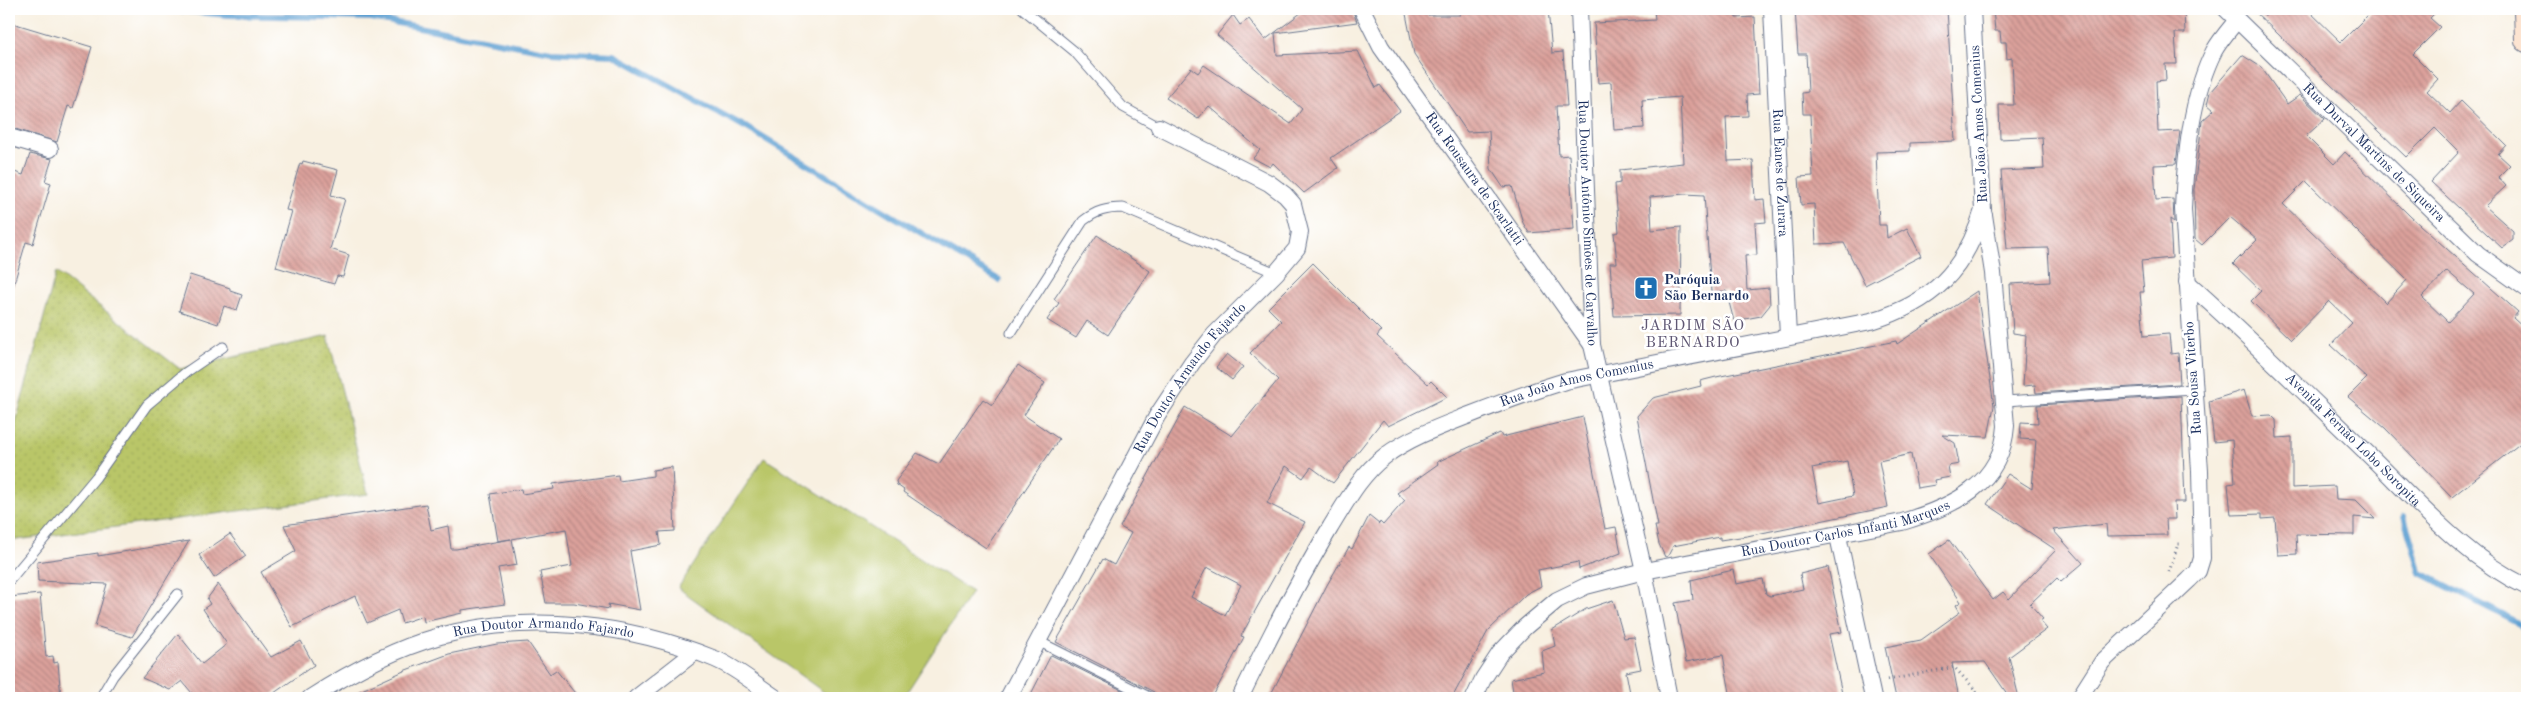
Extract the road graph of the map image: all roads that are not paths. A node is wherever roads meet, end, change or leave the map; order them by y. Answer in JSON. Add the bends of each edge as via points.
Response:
{"nodes":[{"id":1,"x":1023,"y":9,"type":"edge"},
{"id":2,"x":1362,"y":9,"type":"edge"},
{"id":3,"x":1579,"y":9,"type":"edge"},
{"id":4,"x":1772,"y":9,"type":"edge"},
{"id":5,"x":1972,"y":9,"type":"edge"},
{"id":6,"x":2231,"y":14,"type":"edge"},
{"id":7,"x":1159,"y":127,"type":"joint"},
{"id":8,"x":9,"y":137,"type":"edge"},
{"id":9,"x":50,"y":149,"type":"dead end"},
{"id":10,"x":1983,"y":210,"type":"junction"},
{"id":11,"x":1276,"y":273,"type":"junction"},
{"id":12,"x":2187,"y":282,"type":"junction"},
{"id":13,"x":2527,"y":289,"type":"edge"},
{"id":14,"x":1011,"y":333,"type":"dead end"},
{"id":15,"x":1788,"y":336,"type":"junction"},
{"id":16,"x":1592,"y":345,"type":"junction"},
{"id":17,"x":223,"y":347,"type":"dead end"},
{"id":18,"x":1598,"y":374,"type":"junction"},
{"id":19,"x":2193,"y":389,"type":"junction"},
{"id":20,"x":2005,"y":401,"type":"junction"},
{"id":21,"x":1838,"y":536,"type":"junction"},
{"id":22,"x":1644,"y":571,"type":"junction"},
{"id":23,"x":9,"y":581,"type":"edge"},
{"id":24,"x":2527,"y":587,"type":"edge"},
{"id":25,"x":178,"y":594,"type":"dead end"},
{"id":26,"x":1038,"y":640,"type":"junction"},
{"id":27,"x":695,"y":652,"type":"junction"},
{"id":28,"x":1872,"y":691,"type":"edge"},
{"id":29,"x":100,"y":698,"type":"edge"},
{"id":30,"x":310,"y":698,"type":"edge"},
{"id":31,"x":636,"y":698,"type":"edge"},
{"id":32,"x":776,"y":698,"type":"edge"},
{"id":33,"x":1008,"y":698,"type":"edge"},
{"id":34,"x":1151,"y":698,"type":"edge"},
{"id":35,"x":1240,"y":698,"type":"edge"},
{"id":36,"x":1474,"y":698,"type":"edge"},
{"id":37,"x":1668,"y":698,"type":"edge"},
{"id":38,"x":2079,"y":698,"type":"edge"}],
"edges":[{"from":1,"to":7,"type":"lane","via":[[1074,51],[1123,107]]},
{"from":2,"to":16,"type":"street","name":"Rua Rousaura de Scarlatti","via":[[1380,47]]},
{"from":3,"to":16,"type":"street","name":"Rua Doutor Antônio Simões de Carvalho"},
{"from":4,"to":15,"type":"street","name":"Rua Eanes de Zurara"},
{"from":5,"to":10,"type":"street","name":"Rua João Amos Comenius"},
{"from":6,"to":12,"type":"street","name":"Rua Sousa Viterbo","via":[[2204,77],[2189,143],[2183,208]]},
{"from":6,"to":13,"type":"street","name":"Rua Durval Martins de Siqueira","via":[[2478,254]]},
{"from":7,"to":11,"type":"street","name":"Rua Doutor Armando Fajardo","via":[[1269,183],[1293,204],[1300,232],[1297,248]]},
{"from":8,"to":9,"type":"street"},
{"from":10,"to":15,"type":"street","name":"Rua João Amos Comenius","via":[[1976,236],[1955,271],[1921,300],[1895,314],[1871,321]]},
{"from":10,"to":20,"type":"street","name":"Rua Doutor Carlos Infanti Marques","via":[[1993,274]]},
{"from":11,"to":14,"type":"lane","via":[[1123,208],[1108,208],[1094,212],[1083,221]]},
{"from":11,"to":26,"type":"street","name":"Rua Doutor Armando Fajardo","via":[[1214,335],[1161,408]]},
{"from":12,"to":19,"type":"street","name":"Rua Sousa Viterbo"},
{"from":12,"to":24,"type":"street","name":"Avenida Fernão Lobo Soropita","via":[[2478,558]]},
{"from":15,"to":18,"type":"street","name":"Rua João Amos Comenius"},
{"from":16,"to":18,"type":"street","name":"Rua Doutor Antônio Simões de Carvalho"},
{"from":17,"to":23,"type":"lane","via":[[147,405],[96,477]]},
{"from":18,"to":22,"type":"street","name":"Rua Doutor Antônio Simões de Carvalho"},
{"from":18,"to":35,"type":"street","name":"Rua João Amos Comenius","via":[[1536,389],[1418,437],[1385,456],[1348,497]]},
{"from":19,"to":20,"type":"lane"},
{"from":19,"to":38,"type":"street","name":"Rua Sousa Viterbo","via":[[2200,471],[2202,558],[2198,571],[2102,662]]},
{"from":20,"to":21,"type":"street","name":"Rua Doutor Carlos Infanti Marques","via":[[2005,444],[1998,461],[1969,494],[1938,511]]},
{"from":21,"to":22,"type":"street","name":"Rua Doutor Carlos Infanti Marques"},
{"from":21,"to":28,"type":"street"},
{"from":22,"to":36,"type":"street","name":"Rua Doutor Carlos Infanti Marques","via":[[1586,586],[1557,600],[1500,653]]},
{"from":22,"to":37,"type":"street","name":"Rua Doutor Antônio Simões de Carvalho"},
{"from":25,"to":29,"type":"lane","via":[[113,676]]},
{"from":26,"to":33,"type":"street","name":"Rua Doutor Armando Fajardo"},
{"from":26,"to":34,"type":"lane"},
{"from":27,"to":30,"type":"street","name":"Rua Doutor Armando Fajardo","via":[[638,635],[567,625],[523,624],[474,629],[438,637],[397,652],[363,667]]},
{"from":27,"to":31,"type":"street"},
{"from":27,"to":32,"type":"street","name":"Rua Doutor Armando Fajardo","via":[[735,669]]}]}
